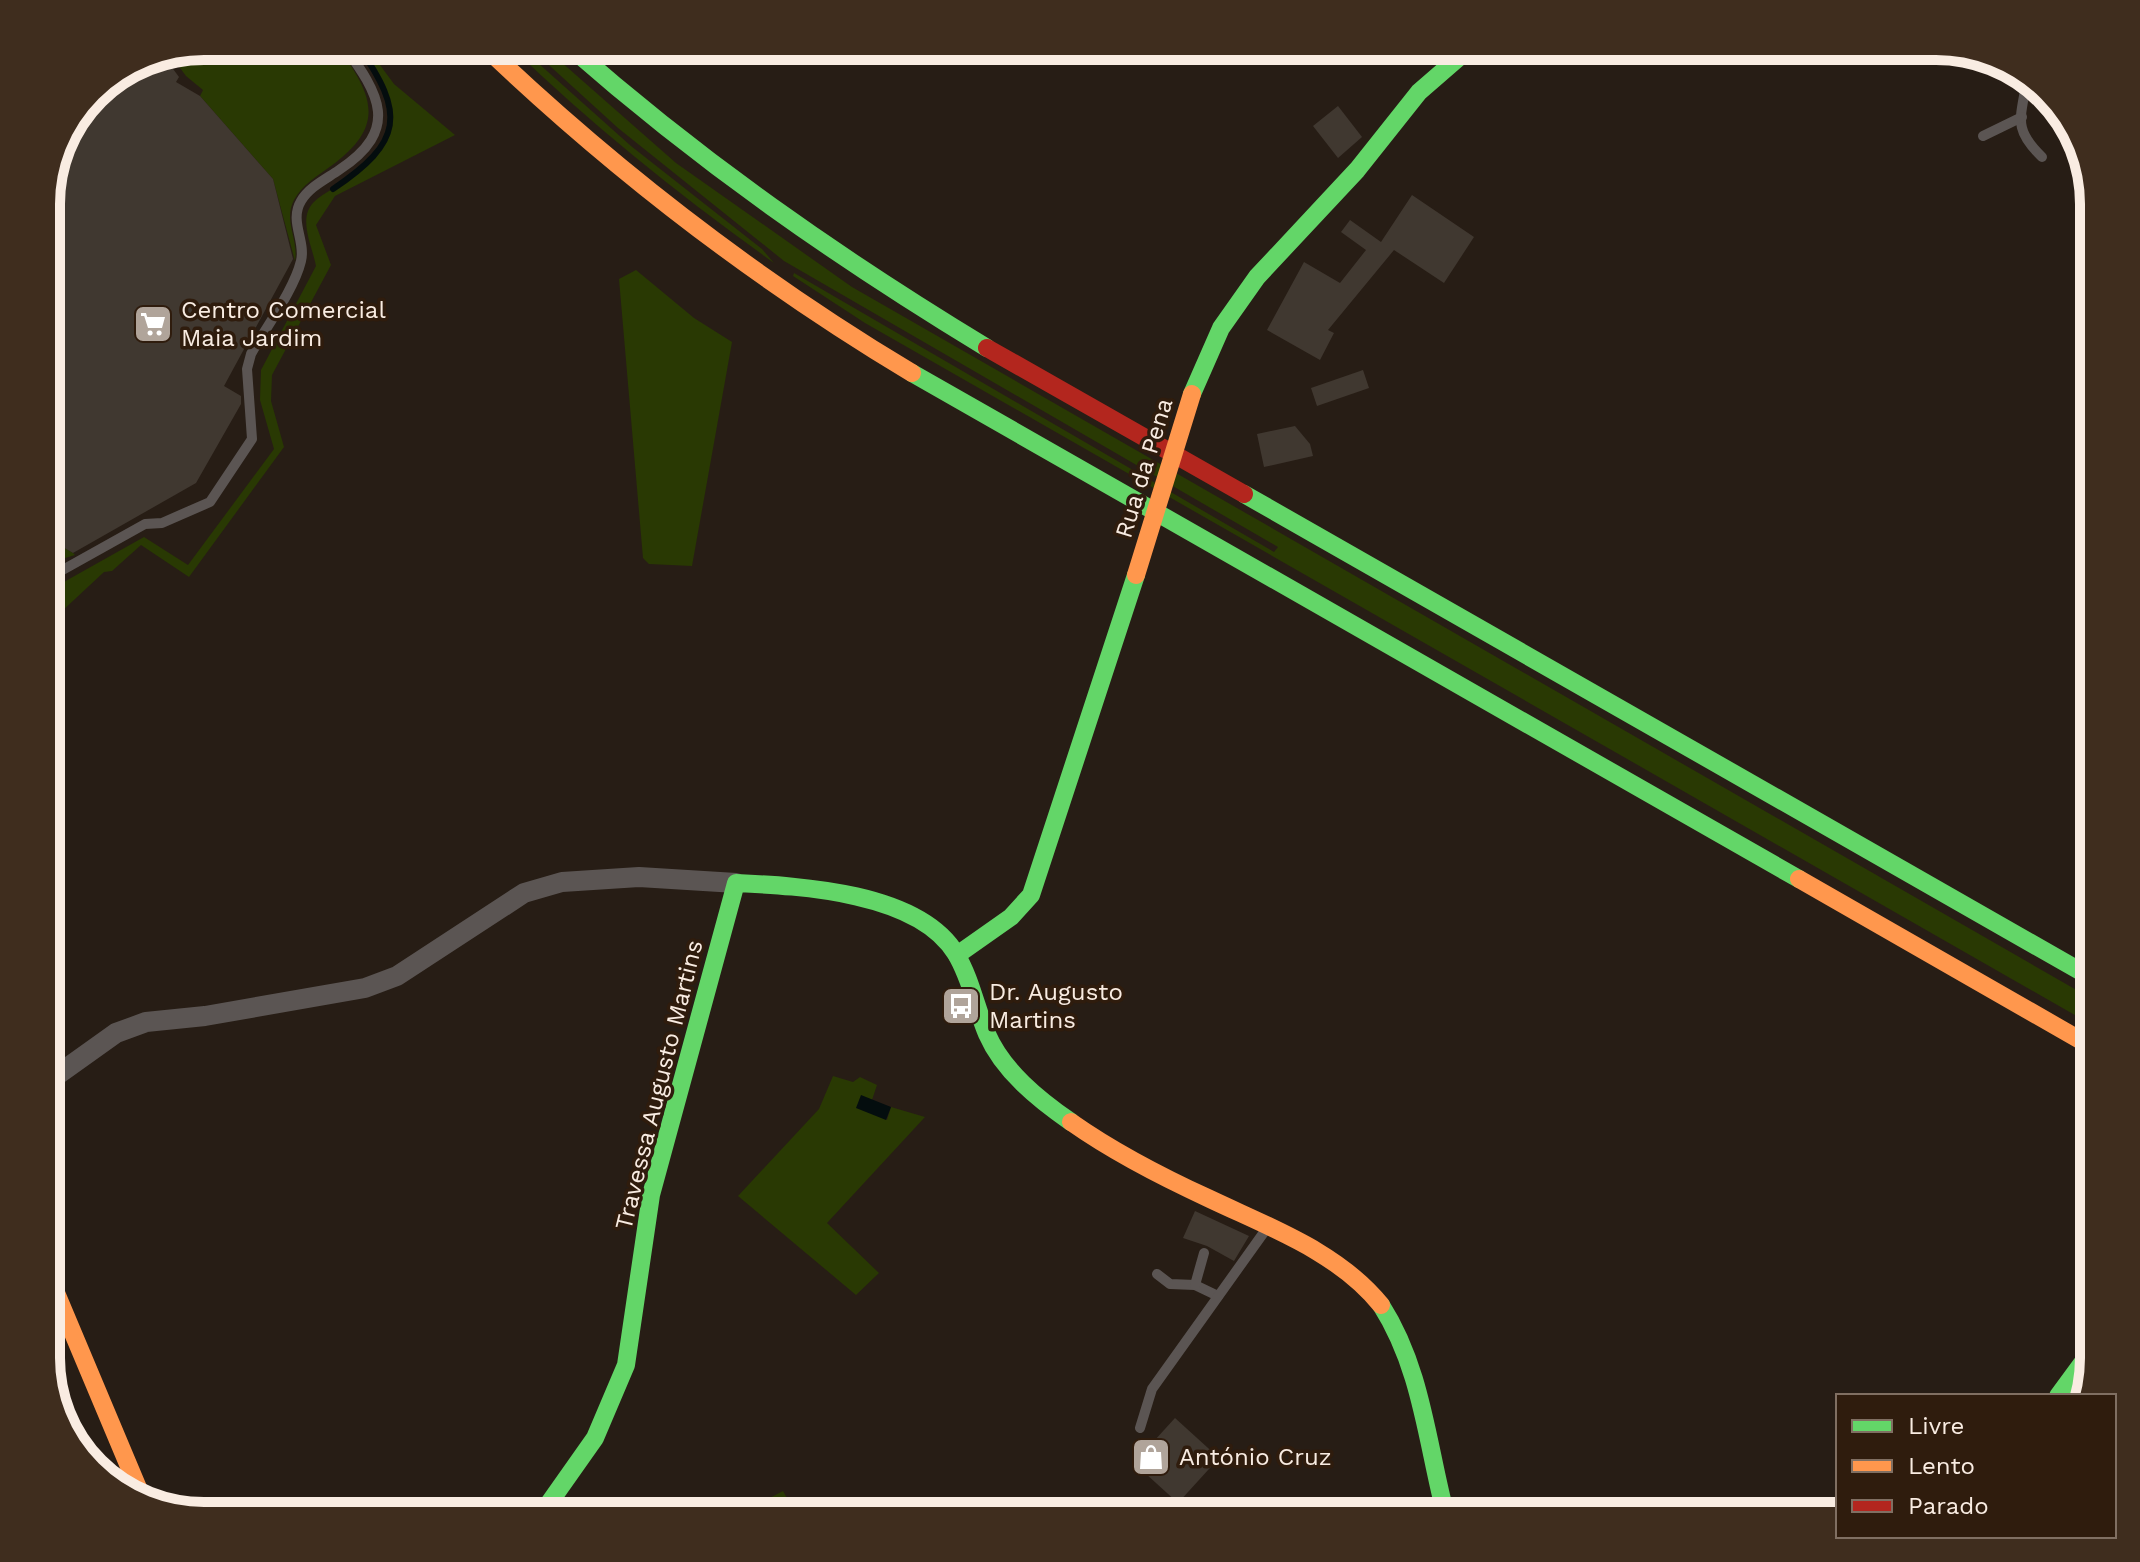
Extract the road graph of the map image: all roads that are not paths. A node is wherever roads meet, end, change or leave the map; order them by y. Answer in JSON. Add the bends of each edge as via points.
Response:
{"nodes":[{"id":1,"x":354,"y":60,"type":"edge"},
{"id":2,"x":499,"y":60,"type":"edge"},
{"id":3,"x":585,"y":60,"type":"edge"},
{"id":4,"x":1456,"y":60,"type":"edge"},
{"id":5,"x":2025,"y":91,"type":"edge"},
{"id":6,"x":2022,"y":117,"type":"junction"},
{"id":7,"x":1983,"y":136,"type":"dead end"},
{"id":8,"x":2042,"y":157,"type":"dead end"},
{"id":9,"x":60,"y":571,"type":"edge"},
{"id":10,"x":736,"y":883,"type":"junction"},
{"id":11,"x":957,"y":955,"type":"junction"},
{"id":12,"x":2080,"y":971,"type":"edge"},
{"id":13,"x":2080,"y":1040,"type":"edge"},
{"id":14,"x":60,"y":1073,"type":"edge"},
{"id":15,"x":1268,"y":1226,"type":"junction"},
{"id":16,"x":1204,"y":1253,"type":"dead end"},
{"id":17,"x":1157,"y":1274,"type":"dead end"},
{"id":18,"x":1195,"y":1285,"type":"junction"},
{"id":19,"x":1218,"y":1296,"type":"junction"},
{"id":20,"x":60,"y":1302,"type":"edge"},
{"id":21,"x":2080,"y":1367,"type":"edge"},
{"id":22,"x":2059,"y":1394,"type":"edge"},
{"id":23,"x":1140,"y":1428,"type":"dead end"},
{"id":24,"x":137,"y":1485,"type":"edge"},
{"id":25,"x":551,"y":1502,"type":"edge"},
{"id":26,"x":1442,"y":1502,"type":"edge"}],
"edges":[{"from":1,"to":9,"type":"lane","via":[[375,88],[374,129],[362,152],[309,190],[300,203],[296,224],[303,257],[247,369],[252,439],[210,502],[162,523],[145,524]]},
{"from":2,"to":13,"type":"main road","via":[[620,172],[821,318]]},
{"from":3,"to":12,"type":"main road","via":[[697,156],[866,275]]},
{"from":4,"to":11,"type":"main road","name":"Rua da Pena","bridge":true,"via":[[1415,96],[1348,181],[1262,267],[1227,313],[1204,358],[1031,895],[1011,917]]},
{"from":5,"to":6,"type":"lane"},
{"from":6,"to":7,"type":"lane"},
{"from":6,"to":8,"type":"lane","via":[[2023,139]]},
{"from":10,"to":11,"type":"main road","via":[[786,884],[882,905],[937,932]]},
{"from":10,"to":14,"type":"street","via":[[639,877],[562,882],[524,893],[397,976],[365,988],[146,1022],[116,1033]]},
{"from":10,"to":25,"type":"main road","name":"Travessa Augusto Martins","via":[[651,1197],[620,1385],[602,1426]]},
{"from":11,"to":15,"type":"main road","via":[[996,1051],[1063,1116],[1108,1148]]},
{"from":15,"to":19,"type":"lane"},
{"from":15,"to":26,"type":"main road","via":[[1352,1274],[1381,1305],[1404,1348]]},
{"from":16,"to":18,"type":"lane"},
{"from":17,"to":18,"type":"lane","via":[[1170,1284]]},
{"from":18,"to":19,"type":"lane"},
{"from":19,"to":23,"type":"lane","via":[[1152,1389]]},
{"from":20,"to":24,"type":"main road"},
{"from":21,"to":22,"type":"main road"}]}
